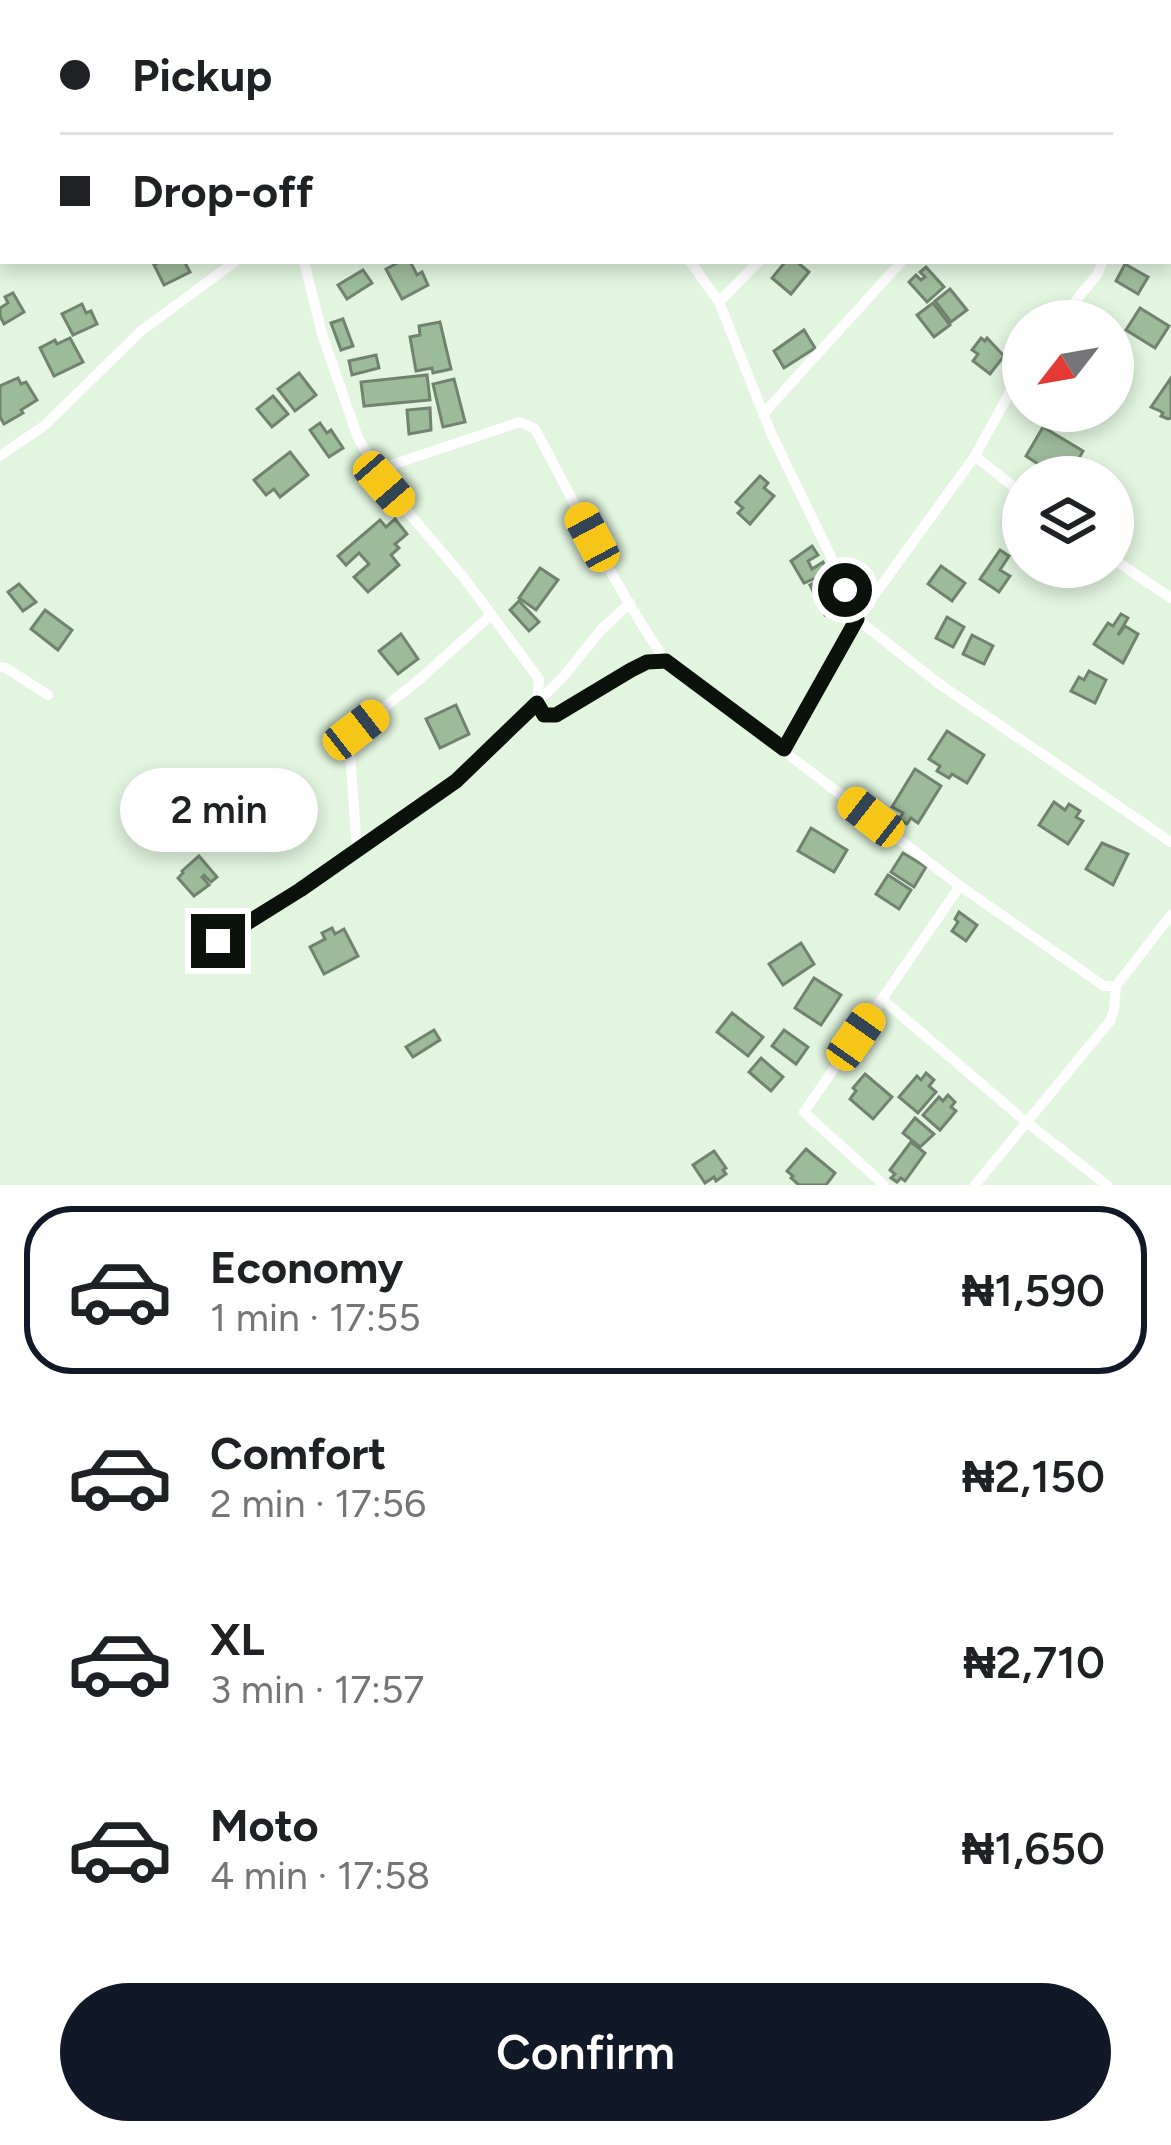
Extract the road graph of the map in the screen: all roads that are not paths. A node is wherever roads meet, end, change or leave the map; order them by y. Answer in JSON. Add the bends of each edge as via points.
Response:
{"nodes":[{"id":1,"x":232,"y":264,"type":"edge"},
{"id":2,"x":305,"y":264,"type":"edge"},
{"id":3,"x":692,"y":264,"type":"edge"},
{"id":4,"x":756,"y":264,"type":"edge"},
{"id":5,"x":899,"y":264,"type":"edge"},
{"id":6,"x":1102,"y":264,"type":"edge"},
{"id":7,"x":1076,"y":300,"type":"edge"},
{"id":8,"x":719,"y":302,"type":"junction"},
{"id":9,"x":1002,"y":406,"type":"edge"},
{"id":10,"x":764,"y":414,"type":"junction"},
{"id":11,"x":1,"y":455,"type":"edge"},
{"id":12,"x":975,"y":456,"type":"junction"},
{"id":13,"x":376,"y":470,"type":"junction"},
{"id":14,"x":1002,"y":477,"type":"edge"},
{"id":15,"x":1134,"y":573,"type":"edge"},
{"id":16,"x":1171,"y":598,"type":"edge"},
{"id":17,"x":630,"y":603,"type":"junction"},
{"id":18,"x":491,"y":615,"type":"junction"},
{"id":19,"x":857,"y":619,"type":"junction"},
{"id":20,"x":666,"y":661,"type":"junction"},
{"id":21,"x":0,"y":667,"type":"edge"},
{"id":22,"x":48,"y":695,"type":"dead end"},
{"id":23,"x":537,"y":703,"type":"junction"},
{"id":24,"x":784,"y":749,"type":"junction"},
{"id":25,"x":1171,"y":842,"type":"edge"},
{"id":26,"x":357,"y":848,"type":"junction"},
{"id":27,"x":960,"y":886,"type":"junction"},
{"id":28,"x":1171,"y":915,"type":"edge"},
{"id":29,"x":218,"y":941,"type":"dead end"},
{"id":30,"x":1116,"y":986,"type":"junction"},
{"id":31,"x":882,"y":999,"type":"junction"},
{"id":32,"x":1026,"y":1122,"type":"junction"},
{"id":33,"x":884,"y":1185,"type":"edge"},
{"id":34,"x":974,"y":1185,"type":"edge"},
{"id":35,"x":1107,"y":1185,"type":"edge"}],
"edges":[{"from":1,"to":11,"type":"street","via":[[141,331],[45,425]]},
{"from":2,"to":13,"type":"street","via":[[322,334]]},
{"from":3,"to":8,"type":"street"},
{"from":4,"to":8,"type":"street"},
{"from":5,"to":10,"type":"street"},
{"from":6,"to":7,"type":"street"},
{"from":8,"to":10,"type":"street"},
{"from":9,"to":12,"type":"street"},
{"from":10,"to":19,"type":"street"},
{"from":12,"to":14,"type":"street"},
{"from":12,"to":19,"type":"street"},
{"from":13,"to":17,"type":"street","via":[[520,422],[535,429]]},
{"from":13,"to":18,"type":"street"},
{"from":15,"to":16,"type":"street"},
{"from":17,"to":20,"type":"street"},
{"from":17,"to":23,"type":"street"},
{"from":18,"to":23,"type":"street","via":[[539,679]]},
{"from":18,"to":26,"type":"street","via":[[349,740]]},
{"from":19,"to":24,"type":"street"},
{"from":19,"to":25,"type":"street"},
{"from":20,"to":23,"type":"street","via":[[647,662],[556,715],[544,715]]},
{"from":20,"to":24,"type":"street"},
{"from":21,"to":22,"type":"street"},
{"from":23,"to":26,"type":"street","via":[[456,781]]},
{"from":24,"to":27,"type":"street"},
{"from":26,"to":29,"type":"street"},
{"from":27,"to":30,"type":"street","via":[[1104,986]]},
{"from":27,"to":31,"type":"street"},
{"from":28,"to":30,"type":"street"},
{"from":30,"to":32,"type":"street","via":[[1110,1021]]},
{"from":31,"to":32,"type":"street"},
{"from":31,"to":33,"type":"street","via":[[804,1112]]},
{"from":32,"to":34,"type":"street"},
{"from":32,"to":35,"type":"street"}]}
